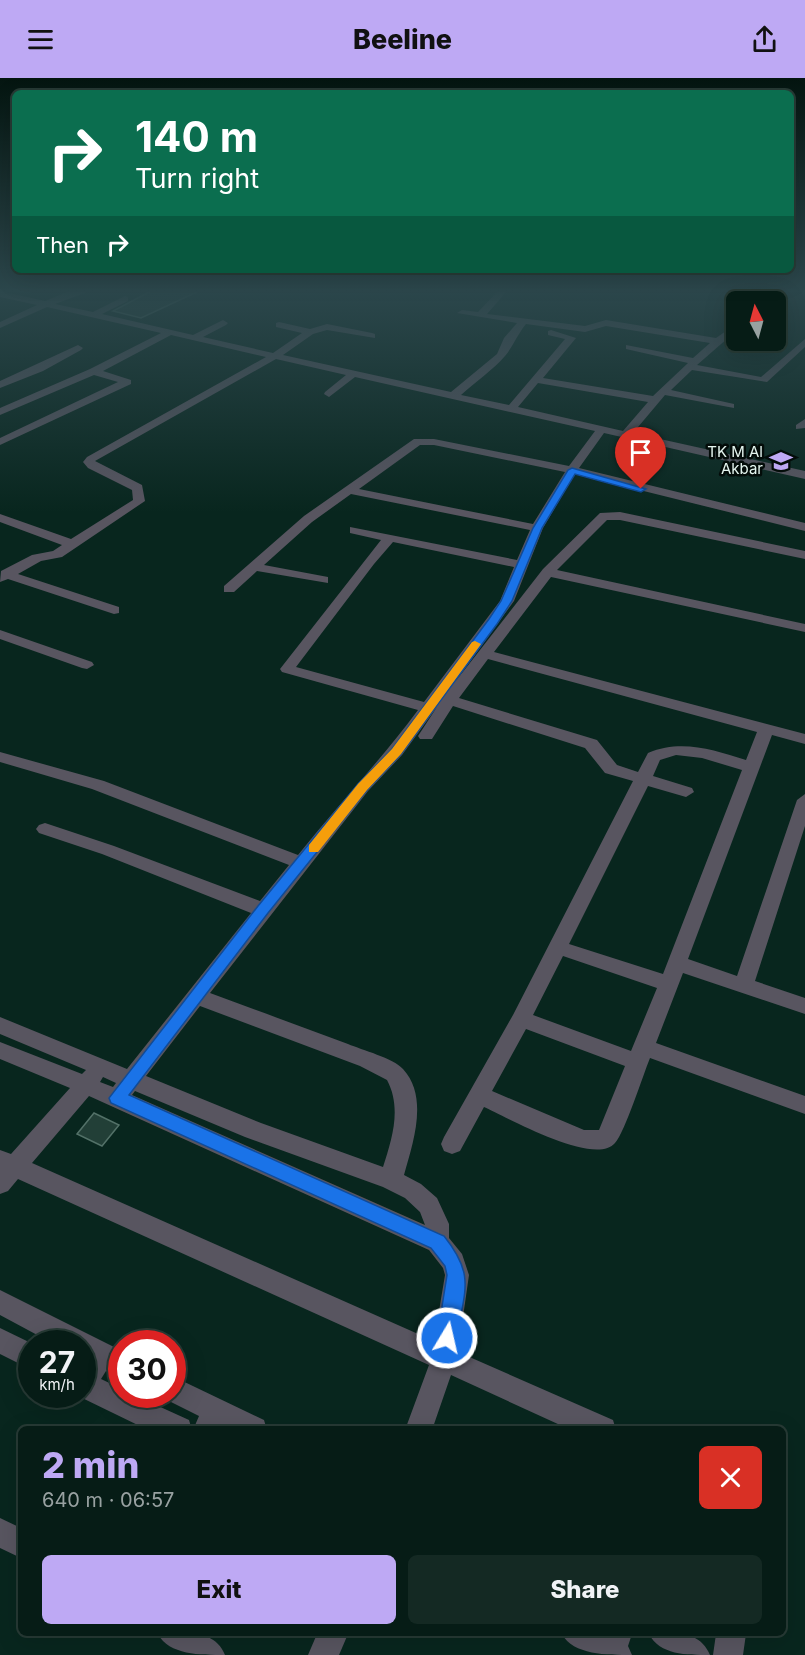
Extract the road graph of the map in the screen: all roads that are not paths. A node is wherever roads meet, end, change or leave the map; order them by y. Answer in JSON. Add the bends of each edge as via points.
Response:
{"nodes":[{"id":1,"x":695,"y":364,"type":"edge"},
{"id":2,"x":47,"y":365,"type":"edge"},
{"id":3,"x":106,"y":365,"type":"edge"},
{"id":4,"x":261,"y":365,"type":"edge"},
{"id":5,"x":316,"y":365,"type":"edge"},
{"id":6,"x":490,"y":365,"type":"edge"},
{"id":7,"x":550,"y":365,"type":"edge"},
{"id":8,"x":698,"y":365,"type":"edge"},
{"id":9,"x":780,"y":365,"type":"edge"},
{"id":10,"x":94,"y":371,"type":"junction"},
{"id":11,"x":354,"y":373,"type":"junction"},
{"id":12,"x":538,"y":380,"type":"junction"},
{"id":13,"x":0,"y":385,"type":"edge"},
{"id":14,"x":663,"y":391,"type":"junction"},
{"id":15,"x":42,"y":394,"type":"junction"},
{"id":16,"x":329,"y":394,"type":"dead end"},
{"id":17,"x":453,"y":396,"type":"junction"},
{"id":18,"x":655,"y":400,"type":"junction"},
{"id":19,"x":78,"y":406,"type":"junction"},
{"id":20,"x":730,"y":406,"type":"dead end"},
{"id":21,"x":511,"y":409,"type":"junction"},
{"id":22,"x":0,"y":412,"type":"edge"},
{"id":23,"x":601,"y":430,"type":"junction"},
{"id":24,"x":625,"y":435,"type":"junction"},
{"id":25,"x":0,"y":442,"type":"edge"},
{"id":26,"x":572,"y":470,"type":"junction"},
{"id":27,"x":805,"y":475,"type":"edge"},
{"id":28,"x":348,"y":490,"type":"junction"},
{"id":29,"x":0,"y":518,"type":"edge"},
{"id":30,"x":805,"y":527,"type":"edge"},
{"id":31,"x":537,"y":528,"type":"junction"},
{"id":32,"x":354,"y":531,"type":"dead end"},
{"id":33,"x":389,"y":539,"type":"junction"},
{"id":34,"x":71,"y":544,"type":"junction"},
{"id":35,"x":805,"y":555,"type":"edge"},
{"id":36,"x":522,"y":565,"type":"junction"},
{"id":37,"x":256,"y":567,"type":"junction"},
{"id":38,"x":5,"y":571,"type":"edge"},
{"id":39,"x":548,"y":572,"type":"junction"},
{"id":40,"x":323,"y":580,"type":"dead end"},
{"id":41,"x":229,"y":589,"type":"dead end"},
{"id":42,"x":114,"y":610,"type":"dead end"},
{"id":43,"x":805,"y":628,"type":"edge"},
{"id":44,"x":0,"y":634,"type":"edge"},
{"id":45,"x":485,"y":654,"type":"junction"},
{"id":46,"x":87,"y":665,"type":"dead end"},
{"id":47,"x":449,"y":700,"type":"junction"},
{"id":48,"x":427,"y":708,"type":"junction"},
{"id":49,"x":766,"y":729,"type":"junction"},
{"id":50,"x":426,"y":736,"type":"dead end"},
{"id":51,"x":805,"y":739,"type":"edge"},
{"id":52,"x":0,"y":757,"type":"edge"},
{"id":53,"x":751,"y":767,"type":"junction"},
{"id":54,"x":641,"y":778,"type":"junction"},
{"id":55,"x":686,"y":792,"type":"dead end"},
{"id":56,"x":805,"y":800,"type":"edge"},
{"id":57,"x":45,"y":829,"type":"dead end"},
{"id":58,"x":302,"y":863,"type":"junction"},
{"id":59,"x":263,"y":910,"type":"junction"},
{"id":60,"x":557,"y":947,"type":"junction"},
{"id":61,"x":677,"y":963,"type":"junction"},
{"id":62,"x":669,"y":984,"type":"junction"},
{"id":63,"x":744,"y":985,"type":"junction"},
{"id":64,"x":195,"y":996,"type":"junction"},
{"id":65,"x":805,"y":1006,"type":"edge"},
{"id":66,"x":521,"y":1020,"type":"junction"},
{"id":67,"x":0,"y":1025,"type":"edge"},
{"id":68,"x":24,"y":1035,"type":"junction"},
{"id":69,"x":4,"y":1052,"type":"edge"},
{"id":70,"x":640,"y":1054,"type":"junction"},
{"id":71,"x":100,"y":1066,"type":"junction"},
{"id":72,"x":133,"y":1079,"type":"junction"},
{"id":73,"x":85,"y":1085,"type":"junction"},
{"id":74,"x":479,"y":1095,"type":"junction"},
{"id":75,"x":117,"y":1098,"type":"junction"},
{"id":76,"x":805,"y":1105,"type":"edge"},
{"id":77,"x":452,"y":1144,"type":"dead end"},
{"id":78,"x":5,"y":1170,"type":"edge"},
{"id":79,"x":391,"y":1180,"type":"junction"},
{"id":80,"x":437,"y":1242,"type":"junction"},
{"id":81,"x":0,"y":1302,"type":"edge"},
{"id":82,"x":54,"y":1330,"type":"edge"},
{"id":83,"x":0,"y":1341,"type":"edge"},
{"id":84,"x":18,"y":1350,"type":"edge"},
{"id":85,"x":444,"y":1359,"type":"junction"},
{"id":86,"x":96,"y":1390,"type":"edge"},
{"id":87,"x":186,"y":1400,"type":"edge"},
{"id":88,"x":211,"y":1420,"type":"edge"},
{"id":89,"x":170,"y":1426,"type":"edge"},
{"id":90,"x":237,"y":1426,"type":"edge"},
{"id":91,"x":419,"y":1426,"type":"edge"},
{"id":92,"x":594,"y":1426,"type":"edge"},
{"id":93,"x":0,"y":1532,"type":"edge"},
{"id":94,"x":18,"y":1542,"type":"edge"},
{"id":95,"x":177,"y":1636,"type":"edge"},
{"id":96,"x":332,"y":1636,"type":"edge"},
{"id":97,"x":583,"y":1636,"type":"edge"},
{"id":98,"x":667,"y":1636,"type":"edge"},
{"id":99,"x":731,"y":1636,"type":"edge"},
{"id":100,"x":615,"y":1647,"type":"edge"},
{"id":101,"x":210,"y":1655,"type":"edge"},
{"id":102,"x":323,"y":1655,"type":"edge"},
{"id":103,"x":695,"y":1655,"type":"edge"},
{"id":104,"x":728,"y":1655,"type":"edge"}],
"edges":[{"from":1,"to":14,"type":"street"},
{"from":2,"to":13,"type":"street"},
{"from":3,"to":10,"type":"street"},
{"from":4,"to":34,"type":"street","via":[[91,459],[92,466],[138,488],[139,501]]},
{"from":5,"to":11,"type":"street"},
{"from":6,"to":17,"type":"street"},
{"from":7,"to":12,"type":"street"},
{"from":8,"to":9,"type":"street","via":[[763,380]]},
{"from":10,"to":15,"type":"street"},
{"from":10,"to":19,"type":"street","via":[[127,382]]},
{"from":11,"to":16,"type":"street"},
{"from":11,"to":17,"type":"street"},
{"from":12,"to":18,"type":"street"},
{"from":12,"to":21,"type":"street"},
{"from":14,"to":18,"type":"street"},
{"from":14,"to":20,"type":"street"},
{"from":15,"to":19,"type":"street"},
{"from":15,"to":22,"type":"street"},
{"from":17,"to":21,"type":"street"},
{"from":18,"to":24,"type":"street"},
{"from":19,"to":25,"type":"street"},
{"from":21,"to":23,"type":"street"},
{"from":23,"to":24,"type":"street"},
{"from":23,"to":26,"type":"street"},
{"from":24,"to":27,"type":"street"},
{"from":26,"to":28,"type":"street","via":[[424,440]]},
{"from":26,"to":30,"type":"street"},
{"from":26,"to":31,"type":"street"},
{"from":28,"to":31,"type":"street"},
{"from":28,"to":37,"type":"street","via":[[283,540]]},
{"from":29,"to":34,"type":"street"},
{"from":31,"to":36,"type":"street"},
{"from":32,"to":33,"type":"street"},
{"from":33,"to":36,"type":"street"},
{"from":33,"to":48,"type":"street","via":[[287,669]]},
{"from":34,"to":38,"type":"street","via":[[55,555]]},
{"from":35,"to":39,"type":"street","via":[[610,515],[602,518]]},
{"from":36,"to":48,"type":"street","via":[[507,601]]},
{"from":37,"to":40,"type":"street"},
{"from":37,"to":41,"type":"street"},
{"from":38,"to":42,"type":"street"},
{"from":39,"to":43,"type":"street"},
{"from":39,"to":45,"type":"street"},
{"from":44,"to":46,"type":"street"},
{"from":45,"to":47,"type":"street"},
{"from":45,"to":49,"type":"street"},
{"from":47,"to":50,"type":"street"},
{"from":47,"to":54,"type":"street","via":[[591,744],[611,769]]},
{"from":48,"to":58,"type":"street"},
{"from":49,"to":51,"type":"street"},
{"from":49,"to":53,"type":"street"},
{"from":52,"to":58,"type":"street","via":[[98,785]]},
{"from":53,"to":54,"type":"street","via":[[672,749],[654,757]]},
{"from":53,"to":61,"type":"street"},
{"from":54,"to":55,"type":"street"},
{"from":54,"to":60,"type":"street"},
{"from":56,"to":63,"type":"street"},
{"from":57,"to":59,"type":"street"},
{"from":58,"to":59,"type":"street"},
{"from":59,"to":64,"type":"street"},
{"from":60,"to":62,"type":"street"},
{"from":60,"to":66,"type":"street"},
{"from":61,"to":62,"type":"street"},
{"from":61,"to":63,"type":"street"},
{"from":62,"to":70,"type":"street"},
{"from":63,"to":65,"type":"street"},
{"from":64,"to":72,"type":"street"},
{"from":64,"to":79,"type":"street","via":[[395,1074],[406,1104],[404,1130]]},
{"from":66,"to":70,"type":"street"},
{"from":66,"to":74,"type":"street"},
{"from":67,"to":68,"type":"street"},
{"from":68,"to":69,"type":"street"},
{"from":68,"to":71,"type":"street"},
{"from":69,"to":73,"type":"street"},
{"from":70,"to":74,"type":"street","via":[[608,1136],[602,1141],[583,1140]]},
{"from":70,"to":76,"type":"street"},
{"from":71,"to":72,"type":"street"},
{"from":71,"to":73,"type":"street"},
{"from":72,"to":75,"type":"street"},
{"from":72,"to":79,"type":"street","via":[[253,1130]]},
{"from":73,"to":75,"type":"street"},
{"from":73,"to":78,"type":"street"},
{"from":74,"to":77,"type":"street"},
{"from":75,"to":80,"type":"street"},
{"from":78,"to":85,"type":"street"},
{"from":79,"to":80,"type":"street","via":[[414,1191],[429,1205]]},
{"from":80,"to":85,"type":"street","via":[[453,1262],[457,1275]]},
{"from":81,"to":82,"type":"street"},
{"from":83,"to":84,"type":"street"},
{"from":85,"to":91,"type":"street"},
{"from":85,"to":92,"type":"street"},
{"from":86,"to":89,"type":"street"},
{"from":87,"to":88,"type":"street"},
{"from":88,"to":90,"type":"street"},
{"from":93,"to":94,"type":"street"},
{"from":95,"to":101,"type":"street"},
{"from":96,"to":102,"type":"street"},
{"from":97,"to":100,"type":"street"},
{"from":98,"to":103,"type":"street"},
{"from":99,"to":104,"type":"street"}]}
